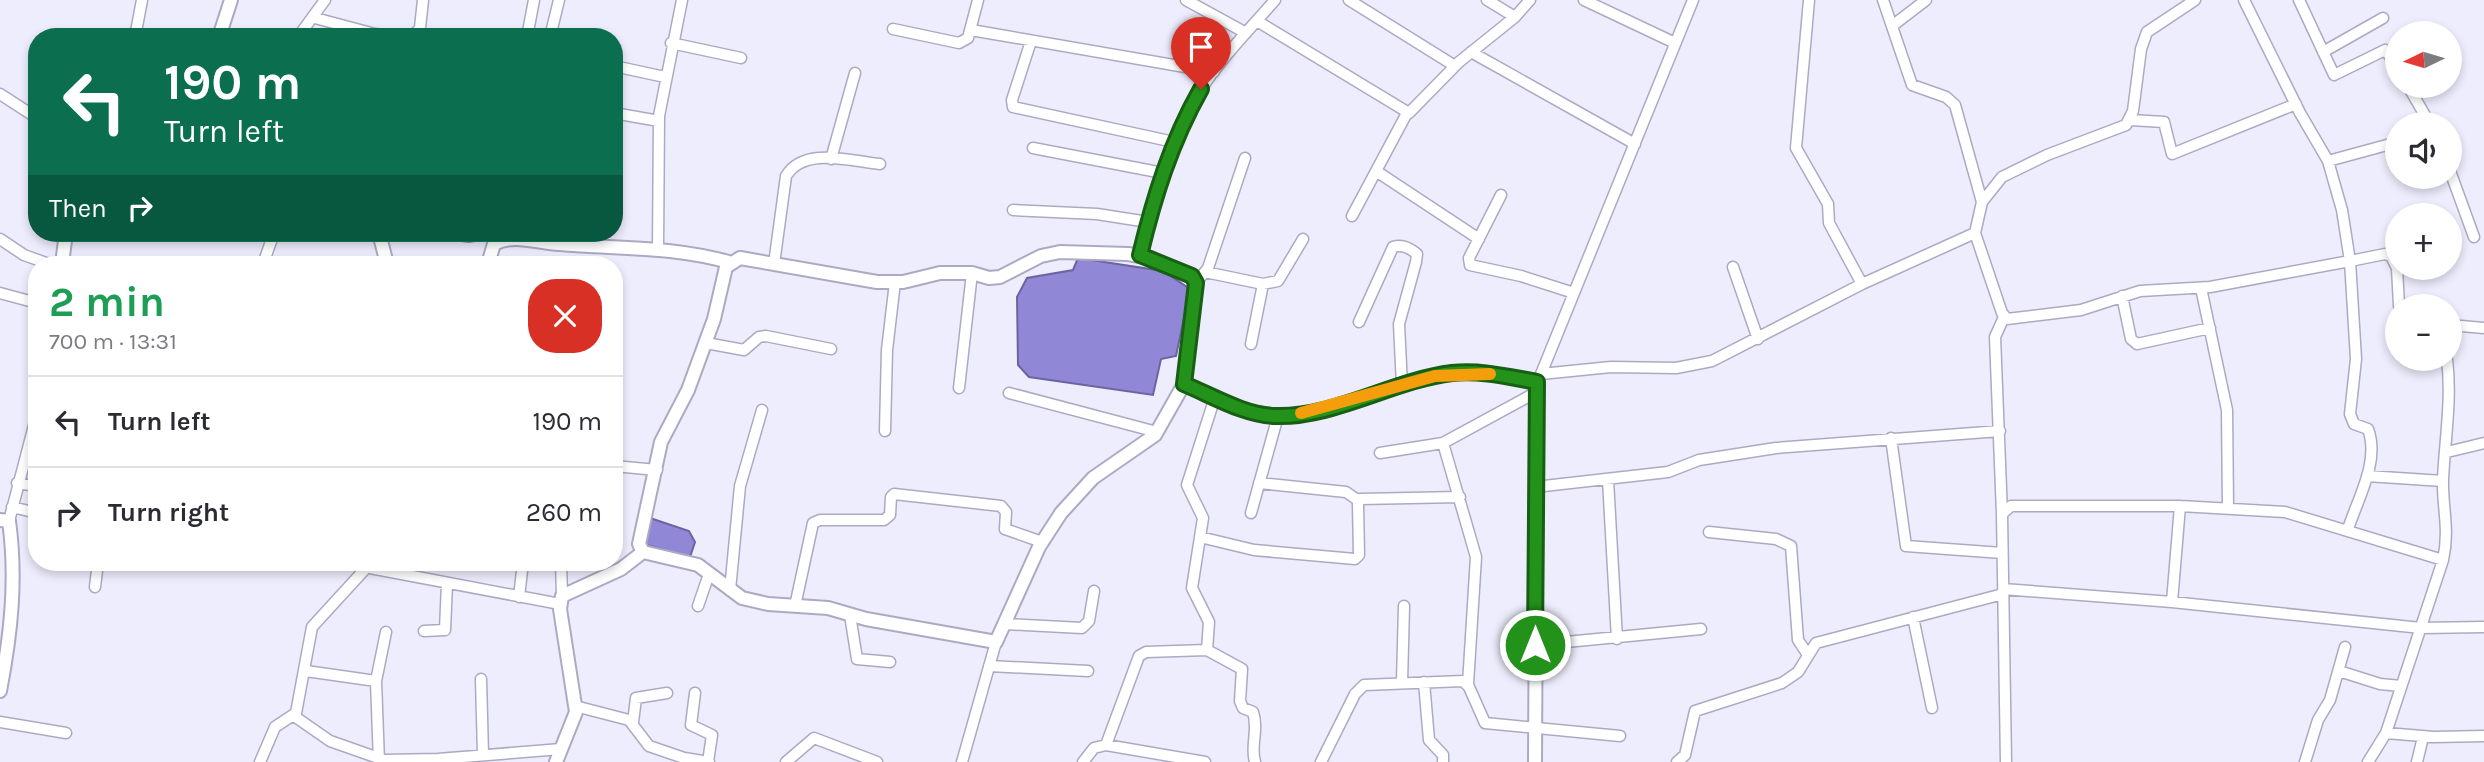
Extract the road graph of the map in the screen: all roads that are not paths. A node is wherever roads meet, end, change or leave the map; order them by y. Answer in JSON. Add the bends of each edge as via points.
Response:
{"nodes":[{"id":1,"x":142,"y":0,"type":"edge"},
{"id":2,"x":231,"y":0,"type":"edge"},
{"id":3,"x":325,"y":0,"type":"edge"},
{"id":4,"x":423,"y":0,"type":"edge"},
{"id":5,"x":534,"y":0,"type":"edge"},
{"id":6,"x":559,"y":0,"type":"edge"},
{"id":7,"x":682,"y":0,"type":"edge"},
{"id":8,"x":978,"y":0,"type":"edge"},
{"id":9,"x":1186,"y":0,"type":"edge"},
{"id":10,"x":1275,"y":0,"type":"edge"},
{"id":11,"x":1349,"y":0,"type":"edge"},
{"id":12,"x":1487,"y":0,"type":"edge"},
{"id":13,"x":1530,"y":0,"type":"edge"},
{"id":14,"x":1584,"y":0,"type":"edge"},
{"id":15,"x":1693,"y":0,"type":"edge"},
{"id":16,"x":1809,"y":0,"type":"edge"},
{"id":17,"x":1883,"y":0,"type":"edge"},
{"id":18,"x":1926,"y":0,"type":"edge"},
{"id":19,"x":2195,"y":0,"type":"edge"},
{"id":20,"x":2244,"y":0,"type":"edge"},
{"id":21,"x":2299,"y":0,"type":"edge"},
{"id":22,"x":1515,"y":17,"type":"junction"},
{"id":23,"x":315,"y":18,"type":"junction"},
{"id":24,"x":2384,"y":18,"type":"dead end"},
{"id":25,"x":1257,"y":21,"type":"junction"},
{"id":26,"x":1892,"y":26,"type":"junction"},
{"id":27,"x":137,"y":28,"type":"edge"},
{"id":28,"x":222,"y":28,"type":"edge"},
{"id":29,"x":306,"y":28,"type":"edge"},
{"id":30,"x":352,"y":28,"type":"edge"},
{"id":31,"x":420,"y":28,"type":"edge"},
{"id":32,"x":529,"y":28,"type":"edge"},
{"id":33,"x":552,"y":28,"type":"edge"},
{"id":34,"x":893,"y":29,"type":"dead end"},
{"id":35,"x":971,"y":30,"type":"junction"},
{"id":36,"x":1246,"y":33,"type":"junction"},
{"id":37,"x":1031,"y":41,"type":"junction"},
{"id":38,"x":671,"y":43,"type":"junction"},
{"id":39,"x":1675,"y":43,"type":"junction"},
{"id":40,"x":2385,"y":50,"type":"edge"},
{"id":41,"x":1471,"y":52,"type":"junction"},
{"id":42,"x":2323,"y":52,"type":"junction"},
{"id":43,"x":741,"y":58,"type":"dead end"},
{"id":44,"x":1455,"y":66,"type":"junction"},
{"id":45,"x":623,"y":68,"type":"edge"},
{"id":46,"x":1214,"y":72,"type":"junction"},
{"id":47,"x":855,"y":73,"type":"dead end"},
{"id":48,"x":665,"y":77,"type":"junction"},
{"id":49,"x":0,"y":94,"type":"edge"},
{"id":50,"x":2296,"y":104,"type":"junction"},
{"id":51,"x":28,"y":112,"type":"edge"},
{"id":52,"x":1407,"y":113,"type":"junction"},
{"id":53,"x":623,"y":115,"type":"edge"},
{"id":54,"x":2131,"y":120,"type":"junction"},
{"id":55,"x":659,"y":121,"type":"junction"},
{"id":56,"x":1174,"y":142,"type":"junction"},
{"id":57,"x":1635,"y":144,"type":"junction"},
{"id":58,"x":2385,"y":146,"type":"edge"},
{"id":59,"x":1033,"y":148,"type":"dead end"},
{"id":60,"x":831,"y":159,"type":"junction"},
{"id":61,"x":1245,"y":159,"type":"dead end"},
{"id":62,"x":2328,"y":161,"type":"junction"},
{"id":63,"x":880,"y":164,"type":"dead end"},
{"id":64,"x":1376,"y":171,"type":"junction"},
{"id":65,"x":1163,"y":173,"type":"junction"},
{"id":66,"x":2457,"y":189,"type":"edge"},
{"id":67,"x":1501,"y":195,"type":"dead end"},
{"id":68,"x":1982,"y":202,"type":"junction"},
{"id":69,"x":1013,"y":210,"type":"dead end"},
{"id":70,"x":1352,"y":216,"type":"dead end"},
{"id":71,"x":1148,"y":222,"type":"junction"},
{"id":72,"x":1975,"y":233,"type":"junction"},
{"id":73,"x":2474,"y":237,"type":"dead end"},
{"id":74,"x":0,"y":239,"type":"edge"},
{"id":75,"x":1303,"y":239,"type":"dead end"},
{"id":76,"x":1479,"y":239,"type":"junction"},
{"id":77,"x":560,"y":242,"type":"edge"},
{"id":78,"x":658,"y":247,"type":"junction"},
{"id":79,"x":1140,"y":255,"type":"junction"},
{"id":80,"x":28,"y":256,"type":"edge"},
{"id":81,"x":2350,"y":261,"type":"junction"},
{"id":82,"x":732,"y":263,"type":"junction"},
{"id":83,"x":774,"y":264,"type":"junction"},
{"id":84,"x":1733,"y":267,"type":"dead end"},
{"id":85,"x":1205,"y":272,"type":"junction"},
{"id":86,"x":972,"y":273,"type":"junction"},
{"id":87,"x":895,"y":282,"type":"junction"},
{"id":88,"x":1196,"y":283,"type":"junction"},
{"id":89,"x":1263,"y":284,"type":"junction"},
{"id":90,"x":1862,"y":284,"type":"junction"},
{"id":91,"x":2201,"y":288,"type":"junction"},
{"id":92,"x":0,"y":293,"type":"edge"},
{"id":93,"x":1574,"y":293,"type":"junction"},
{"id":94,"x":2398,"y":294,"type":"edge"},
{"id":95,"x":2122,"y":296,"type":"junction"},
{"id":96,"x":28,"y":301,"type":"edge"},
{"id":97,"x":2004,"y":317,"type":"junction"},
{"id":98,"x":1359,"y":322,"type":"dead end"},
{"id":99,"x":2462,"y":326,"type":"edge"},
{"id":100,"x":2210,"y":328,"type":"junction"},
{"id":101,"x":2484,"y":328,"type":"edge"},
{"id":102,"x":1758,"y":339,"type":"junction"},
{"id":103,"x":706,"y":343,"type":"junction"},
{"id":104,"x":1251,"y":344,"type":"dead end"},
{"id":105,"x":831,"y":349,"type":"dead end"},
{"id":106,"x":2448,"y":371,"type":"edge"},
{"id":107,"x":1538,"y":383,"type":"junction"},
{"id":108,"x":1184,"y":384,"type":"junction"},
{"id":109,"x":1402,"y":386,"type":"junction"},
{"id":110,"x":959,"y":388,"type":"dead end"},
{"id":111,"x":1009,"y":393,"type":"dead end"},
{"id":112,"x":1215,"y":397,"type":"junction"},
{"id":113,"x":762,"y":410,"type":"dead end"},
{"id":114,"x":1278,"y":416,"type":"junction"},
{"id":115,"x":885,"y":430,"type":"dead end"},
{"id":116,"x":1157,"y":432,"type":"junction"},
{"id":117,"x":2000,"y":432,"type":"junction"},
{"id":118,"x":1891,"y":438,"type":"junction"},
{"id":119,"x":1443,"y":443,"type":"junction"},
{"id":120,"x":2484,"y":443,"type":"edge"},
{"id":121,"x":28,"y":445,"type":"edge"},
{"id":122,"x":2447,"y":452,"type":"junction"},
{"id":123,"x":1380,"y":453,"type":"dead end"},
{"id":124,"x":623,"y":467,"type":"edge"},
{"id":125,"x":657,"y":470,"type":"junction"},
{"id":126,"x":2367,"y":476,"type":"junction"},
{"id":127,"x":1608,"y":480,"type":"junction"},
{"id":128,"x":2443,"y":481,"type":"junction"},
{"id":129,"x":17,"y":483,"type":"junction"},
{"id":130,"x":1259,"y":483,"type":"junction"},
{"id":131,"x":28,"y":485,"type":"edge"},
{"id":132,"x":1535,"y":487,"type":"junction"},
{"id":133,"x":1460,"y":497,"type":"junction"},
{"id":134,"x":1359,"y":501,"type":"junction"},
{"id":135,"x":2180,"y":506,"type":"junction"},
{"id":136,"x":12,"y":507,"type":"junction"},
{"id":137,"x":2228,"y":508,"type":"junction"},
{"id":138,"x":28,"y":511,"type":"edge"},
{"id":139,"x":1251,"y":513,"type":"dead end"},
{"id":140,"x":2002,"y":514,"type":"junction"},
{"id":141,"x":5,"y":520,"type":"edge"},
{"id":142,"x":2348,"y":529,"type":"junction"},
{"id":143,"x":1709,"y":532,"type":"dead end"},
{"id":144,"x":1200,"y":537,"type":"junction"},
{"id":145,"x":1042,"y":542,"type":"junction"},
{"id":146,"x":643,"y":552,"type":"junction"},
{"id":147,"x":2002,"y":553,"type":"junction"},
{"id":148,"x":2443,"y":560,"type":"junction"},
{"id":149,"x":623,"y":567,"type":"edge"},
{"id":150,"x":97,"y":571,"type":"edge"},
{"id":151,"x":363,"y":571,"type":"edge"},
{"id":152,"x":387,"y":571,"type":"edge"},
{"id":153,"x":522,"y":571,"type":"edge"},
{"id":154,"x":561,"y":571,"type":"edge"},
{"id":155,"x":617,"y":571,"type":"edge"},
{"id":156,"x":709,"y":574,"type":"junction"},
{"id":157,"x":447,"y":583,"type":"junction"},
{"id":158,"x":95,"y":587,"type":"dead end"},
{"id":159,"x":730,"y":590,"type":"junction"},
{"id":160,"x":1094,"y":591,"type":"dead end"},
{"id":161,"x":2003,"y":592,"type":"junction"},
{"id":162,"x":519,"y":597,"type":"junction"},
{"id":163,"x":561,"y":600,"type":"junction"},
{"id":164,"x":2172,"y":602,"type":"junction"},
{"id":165,"x":698,"y":606,"type":"dead end"},
{"id":166,"x":795,"y":606,"type":"junction"},
{"id":167,"x":1404,"y":606,"type":"dead end"},
{"id":168,"x":6,"y":615,"type":"edge"},
{"id":169,"x":850,"y":615,"type":"junction"},
{"id":170,"x":1913,"y":617,"type":"junction"},
{"id":171,"x":1004,"y":624,"type":"junction"},
{"id":172,"x":2484,"y":627,"type":"edge"},
{"id":173,"x":2421,"y":628,"type":"junction"},
{"id":174,"x":1701,"y":629,"type":"dead end"},
{"id":175,"x":424,"y":631,"type":"dead end"},
{"id":176,"x":386,"y":632,"type":"dead end"},
{"id":177,"x":1617,"y":639,"type":"junction"},
{"id":178,"x":996,"y":642,"type":"junction"},
{"id":179,"x":1535,"y":645,"type":"junction"},
{"id":180,"x":2345,"y":647,"type":"dead end"},
{"id":181,"x":1207,"y":650,"type":"junction"},
{"id":182,"x":1808,"y":655,"type":"junction"},
{"id":183,"x":890,"y":663,"type":"dead end"},
{"id":184,"x":989,"y":666,"type":"junction"},
{"id":185,"x":306,"y":671,"type":"junction"},
{"id":186,"x":1088,"y":671,"type":"dead end"},
{"id":187,"x":2339,"y":671,"type":"junction"},
{"id":188,"x":481,"y":679,"type":"dead end"},
{"id":189,"x":376,"y":681,"type":"junction"},
{"id":190,"x":1402,"y":682,"type":"junction"},
{"id":191,"x":1423,"y":682,"type":"junction"},
{"id":192,"x":1468,"y":684,"type":"junction"},
{"id":193,"x":2401,"y":686,"type":"junction"},
{"id":194,"x":0,"y":691,"type":"edge"},
{"id":195,"x":667,"y":693,"type":"dead end"},
{"id":196,"x":695,"y":693,"type":"dead end"},
{"id":197,"x":575,"y":706,"type":"junction"},
{"id":198,"x":1932,"y":708,"type":"dead end"},
{"id":199,"x":294,"y":716,"type":"junction"},
{"id":200,"x":0,"y":722,"type":"edge"},
{"id":201,"x":633,"y":722,"type":"junction"},
{"id":202,"x":1535,"y":726,"type":"junction"},
{"id":203,"x":66,"y":733,"type":"dead end"},
{"id":204,"x":2386,"y":733,"type":"junction"},
{"id":205,"x":1620,"y":736,"type":"dead end"},
{"id":206,"x":2484,"y":736,"type":"edge"},
{"id":207,"x":2423,"y":737,"type":"junction"},
{"id":208,"x":1106,"y":745,"type":"junction"},
{"id":209,"x":561,"y":749,"type":"junction"},
{"id":210,"x":483,"y":755,"type":"junction"},
{"id":211,"x":379,"y":760,"type":"edge"},
{"id":212,"x":260,"y":762,"type":"edge"},
{"id":213,"x":555,"y":762,"type":"edge"},
{"id":214,"x":709,"y":762,"type":"edge"},
{"id":215,"x":786,"y":762,"type":"edge"},
{"id":216,"x":877,"y":762,"type":"edge"},
{"id":217,"x":962,"y":762,"type":"edge"},
{"id":218,"x":1083,"y":762,"type":"edge"},
{"id":219,"x":1205,"y":762,"type":"edge"},
{"id":220,"x":1255,"y":762,"type":"edge"},
{"id":221,"x":1321,"y":762,"type":"edge"},
{"id":222,"x":1443,"y":762,"type":"edge"},
{"id":223,"x":1535,"y":762,"type":"edge"},
{"id":224,"x":1677,"y":762,"type":"edge"},
{"id":225,"x":2006,"y":762,"type":"edge"},
{"id":226,"x":2305,"y":762,"type":"edge"},
{"id":227,"x":2368,"y":762,"type":"edge"},
{"id":228,"x":2417,"y":762,"type":"edge"}],
"edges":[{"from":1,"to":27,"type":"street"},
{"from":2,"to":28,"type":"street"},
{"from":3,"to":23,"type":"street"},
{"from":4,"to":31,"type":"street"},
{"from":5,"to":32,"type":"street"},
{"from":6,"to":33,"type":"street"},
{"from":7,"to":38,"type":"street"},
{"from":8,"to":35,"type":"street"},
{"from":9,"to":36,"type":"street"},
{"from":10,"to":25,"type":"street"},
{"from":11,"to":44,"type":"street"},
{"from":12,"to":22,"type":"street"},
{"from":13,"to":22,"type":"street"},
{"from":14,"to":39,"type":"street"},
{"from":15,"to":39,"type":"street"},
{"from":16,"to":90,"type":"street","via":[[1796,148],[1828,204],[1829,223]]},
{"from":17,"to":26,"type":"street"},
{"from":18,"to":26,"type":"street"},
{"from":19,"to":54,"type":"street","via":[[2147,32]]},
{"from":20,"to":50,"type":"street"},
{"from":21,"to":42,"type":"street"},
{"from":22,"to":41,"type":"street"},
{"from":23,"to":29,"type":"street"},
{"from":23,"to":30,"type":"street"},
{"from":24,"to":42,"type":"street"},
{"from":25,"to":36,"type":"street"},
{"from":25,"to":52,"type":"street"},
{"from":26,"to":68,"type":"street","via":[[1912,85],[1955,105]]},
{"from":34,"to":35,"type":"street","via":[[959,43]]},
{"from":35,"to":37,"type":"street"},
{"from":36,"to":46,"type":"street"},
{"from":37,"to":46,"type":"street"},
{"from":37,"to":56,"type":"street","via":[[1013,107]]},
{"from":38,"to":43,"type":"street"},
{"from":38,"to":48,"type":"street"},
{"from":39,"to":57,"type":"street"},
{"from":40,"to":42,"type":"street","via":[[2337,75]]},
{"from":41,"to":44,"type":"street"},
{"from":41,"to":57,"type":"street"},
{"from":44,"to":52,"type":"street"},
{"from":45,"to":48,"type":"street"},
{"from":46,"to":56,"type":"street"},
{"from":47,"to":60,"type":"street"},
{"from":48,"to":55,"type":"street"},
{"from":49,"to":51,"type":"street"},
{"from":50,"to":54,"type":"street","via":[[2172,154],[2164,122]]},
{"from":50,"to":62,"type":"street"},
{"from":52,"to":64,"type":"street"},
{"from":53,"to":55,"type":"street"},
{"from":54,"to":68,"type":"street","via":[[2002,177]]},
{"from":55,"to":78,"type":"street"},
{"from":56,"to":65,"type":"street"},
{"from":57,"to":93,"type":"street"},
{"from":58,"to":62,"type":"street"},
{"from":59,"to":65,"type":"street"},
{"from":60,"to":63,"type":"street"},
{"from":60,"to":83,"type":"street","via":[[797,162],[786,176]]},
{"from":61,"to":85,"type":"street"},
{"from":62,"to":81,"type":"street"},
{"from":64,"to":70,"type":"street"},
{"from":64,"to":76,"type":"street"},
{"from":65,"to":71,"type":"street"},
{"from":66,"to":73,"type":"street"},
{"from":67,"to":76,"type":"street"},
{"from":68,"to":72,"type":"street"},
{"from":69,"to":71,"type":"street"},
{"from":71,"to":79,"type":"street"},
{"from":72,"to":90,"type":"street"},
{"from":72,"to":97,"type":"street"},
{"from":74,"to":80,"type":"street"},
{"from":75,"to":89,"type":"street","via":[[1283,278]]},
{"from":76,"to":93,"type":"street","via":[[1470,265]]},
{"from":77,"to":78,"type":"street"},
{"from":78,"to":82,"type":"street"},
{"from":79,"to":86,"type":"street","via":[[1060,252],[1041,256],[1000,277]]},
{"from":79,"to":88,"type":"street","via":[[1192,276]]},
{"from":81,"to":91,"type":"street"},
{"from":81,"to":94,"type":"street","via":[[2385,254],[2391,257],[2397,268]]},
{"from":81,"to":126,"type":"street","via":[[2356,359],[2350,414],[2354,424],[2370,433]]},
{"from":82,"to":83,"type":"street","via":[[740,258]]},
{"from":82,"to":103,"type":"street","via":[[726,267]]},
{"from":83,"to":87,"type":"street"},
{"from":84,"to":102,"type":"street"},
{"from":85,"to":88,"type":"street"},
{"from":85,"to":89,"type":"street"},
{"from":86,"to":87,"type":"street","via":[[940,273]]},
{"from":86,"to":110,"type":"street"},
{"from":87,"to":115,"type":"street"},
{"from":88,"to":108,"type":"street"},
{"from":89,"to":104,"type":"street"},
{"from":90,"to":102,"type":"street"},
{"from":91,"to":95,"type":"street"},
{"from":91,"to":100,"type":"street"},
{"from":92,"to":96,"type":"street"},
{"from":93,"to":107,"type":"street"},
{"from":95,"to":97,"type":"street","via":[[2081,310]]},
{"from":95,"to":100,"type":"street","via":[[2131,339],[2137,344]]},
{"from":97,"to":117,"type":"street","via":[[1995,337]]},
{"from":98,"to":109,"type":"street","via":[[1393,247],[1412,250],[1416,262],[1399,324]]},
{"from":99,"to":101,"type":"street"},
{"from":100,"to":137,"type":"street","via":[[2227,410]]},
{"from":102,"to":107,"type":"street","via":[[1688,367],[1611,367]]},
{"from":103,"to":105,"type":"street","via":[[744,349],[766,336]]},
{"from":103,"to":125,"type":"street","via":[[661,442]]},
{"from":106,"to":122,"type":"street"},
{"from":107,"to":109,"type":"street","via":[[1453,373]]},
{"from":107,"to":119,"type":"street"},
{"from":107,"to":132,"type":"street"},
{"from":108,"to":112,"type":"street"},
{"from":108,"to":116,"type":"street"},
{"from":109,"to":114,"type":"street"},
{"from":111,"to":116,"type":"street"},
{"from":112,"to":114,"type":"street","via":[[1242,409]]},
{"from":112,"to":144,"type":"street","via":[[1187,485],[1203,518]]},
{"from":113,"to":159,"type":"street","via":[[738,495]]},
{"from":114,"to":130,"type":"street"},
{"from":116,"to":145,"type":"street","via":[[1093,478]]},
{"from":117,"to":118,"type":"street"},
{"from":117,"to":140,"type":"street"},
{"from":118,"to":127,"type":"street","via":[[1776,448]]},
{"from":118,"to":147,"type":"street","via":[[1906,546]]},
{"from":119,"to":123,"type":"street"},
{"from":119,"to":133,"type":"street"},
{"from":120,"to":122,"type":"street"},
{"from":121,"to":129,"type":"street"},
{"from":122,"to":128,"type":"street"},
{"from":124,"to":125,"type":"street"},
{"from":125,"to":146,"type":"street","via":[[639,544]]},
{"from":126,"to":128,"type":"street"},
{"from":126,"to":142,"type":"street"},
{"from":127,"to":132,"type":"street"},
{"from":127,"to":177,"type":"street"},
{"from":128,"to":148,"type":"street","via":[[2447,513]]},
{"from":129,"to":131,"type":"street"},
{"from":129,"to":136,"type":"street"},
{"from":130,"to":134,"type":"street","via":[[1346,492]]},
{"from":130,"to":139,"type":"street"},
{"from":132,"to":179,"type":"street"},
{"from":133,"to":134,"type":"street"},
{"from":133,"to":192,"type":"street","via":[[1476,557]]},
{"from":134,"to":144,"type":"street","via":[[1359,555],[1355,559],[1255,550]]},
{"from":135,"to":137,"type":"street"},
{"from":135,"to":140,"type":"street","via":[[2011,506]]},
{"from":135,"to":164,"type":"street"},
{"from":136,"to":138,"type":"street"},
{"from":136,"to":141,"type":"street"},
{"from":137,"to":142,"type":"street","via":[[2285,512]]},
{"from":140,"to":147,"type":"street"},
{"from":141,"to":168,"type":"street","via":[[14,560]]},
{"from":142,"to":148,"type":"street"},
{"from":143,"to":182,"type":"street","via":[[1776,539],[1791,546],[1798,640]]},
{"from":144,"to":181,"type":"street","via":[[1192,588],[1209,622]]},
{"from":145,"to":166,"type":"street","via":[[1004,529],[1006,512],[1001,506],[894,494],[890,515],[884,520],[813,523]]},
{"from":145,"to":171,"type":"street"},
{"from":146,"to":149,"type":"street"},
{"from":146,"to":156,"type":"street","via":[[698,565]]},
{"from":147,"to":161,"type":"street"},
{"from":148,"to":173,"type":"street"},
{"from":150,"to":158,"type":"street"},
{"from":151,"to":185,"type":"street","via":[[312,626]]},
{"from":152,"to":157,"type":"street"},
{"from":153,"to":162,"type":"street"},
{"from":154,"to":163,"type":"street"},
{"from":155,"to":163,"type":"street"},
{"from":156,"to":159,"type":"street"},
{"from":156,"to":165,"type":"street"},
{"from":157,"to":162,"type":"street"},
{"from":157,"to":175,"type":"street","via":[[445,630]]},
{"from":159,"to":166,"type":"street","via":[[743,598]]},
{"from":160,"to":171,"type":"street","via":[[1088,621],[1082,628]]},
{"from":161,"to":164,"type":"street"},
{"from":161,"to":170,"type":"street"},
{"from":161,"to":225,"type":"street"},
{"from":162,"to":163,"type":"street"},
{"from":163,"to":197,"type":"street"},
{"from":164,"to":173,"type":"street"},
{"from":166,"to":169,"type":"street"},
{"from":167,"to":190,"type":"street"},
{"from":168,"to":194,"type":"street","via":[[11,636]]},
{"from":169,"to":178,"type":"street"},
{"from":169,"to":183,"type":"street","via":[[857,659]]},
{"from":170,"to":182,"type":"street","via":[[1819,642]]},
{"from":170,"to":198,"type":"street"},
{"from":171,"to":178,"type":"street"},
{"from":172,"to":173,"type":"street"},
{"from":173,"to":193,"type":"street"},
{"from":174,"to":177,"type":"street"},
{"from":176,"to":189,"type":"street"},
{"from":177,"to":179,"type":"street"},
{"from":178,"to":184,"type":"street"},
{"from":179,"to":202,"type":"street"},
{"from":180,"to":187,"type":"street"},
{"from":181,"to":208,"type":"street","via":[[1139,656]]},
{"from":181,"to":220,"type":"street","via":[[1242,669],[1240,701],[1253,712],[1256,722]]},
{"from":182,"to":224,"type":"street","via":[[1798,672],[1782,683],[1695,710],[1685,755]]},
{"from":184,"to":186,"type":"street"},
{"from":184,"to":217,"type":"street"},
{"from":185,"to":189,"type":"street"},
{"from":185,"to":199,"type":"street"},
{"from":187,"to":193,"type":"street"},
{"from":187,"to":226,"type":"street"},
{"from":188,"to":210,"type":"street"},
{"from":189,"to":211,"type":"street"},
{"from":190,"to":191,"type":"street"},
{"from":190,"to":221,"type":"street","via":[[1369,683],[1360,688]]},
{"from":191,"to":192,"type":"street"},
{"from":191,"to":222,"type":"street","via":[[1429,740],[1443,755]]},
{"from":192,"to":202,"type":"street","via":[[1483,722]]},
{"from":193,"to":204,"type":"street"},
{"from":195,"to":201,"type":"street","via":[[636,698]]},
{"from":196,"to":214,"type":"street","via":[[691,725],[712,734]]},
{"from":197,"to":201,"type":"street"},
{"from":197,"to":209,"type":"street"},
{"from":199,"to":211,"type":"street","via":[[330,741]]},
{"from":199,"to":212,"type":"street","via":[[275,727]]},
{"from":200,"to":203,"type":"street"},
{"from":201,"to":214,"type":"street","via":[[649,746]]},
{"from":202,"to":205,"type":"street"},
{"from":202,"to":223,"type":"street"},
{"from":204,"to":207,"type":"street"},
{"from":204,"to":227,"type":"street"},
{"from":206,"to":207,"type":"street"},
{"from":207,"to":228,"type":"street"},
{"from":208,"to":218,"type":"street","via":[[1094,748]]},
{"from":208,"to":219,"type":"street"},
{"from":209,"to":210,"type":"street"},
{"from":209,"to":213,"type":"street"},
{"from":210,"to":211,"type":"street"},
{"from":215,"to":216,"type":"street","via":[[814,738]]}]}
